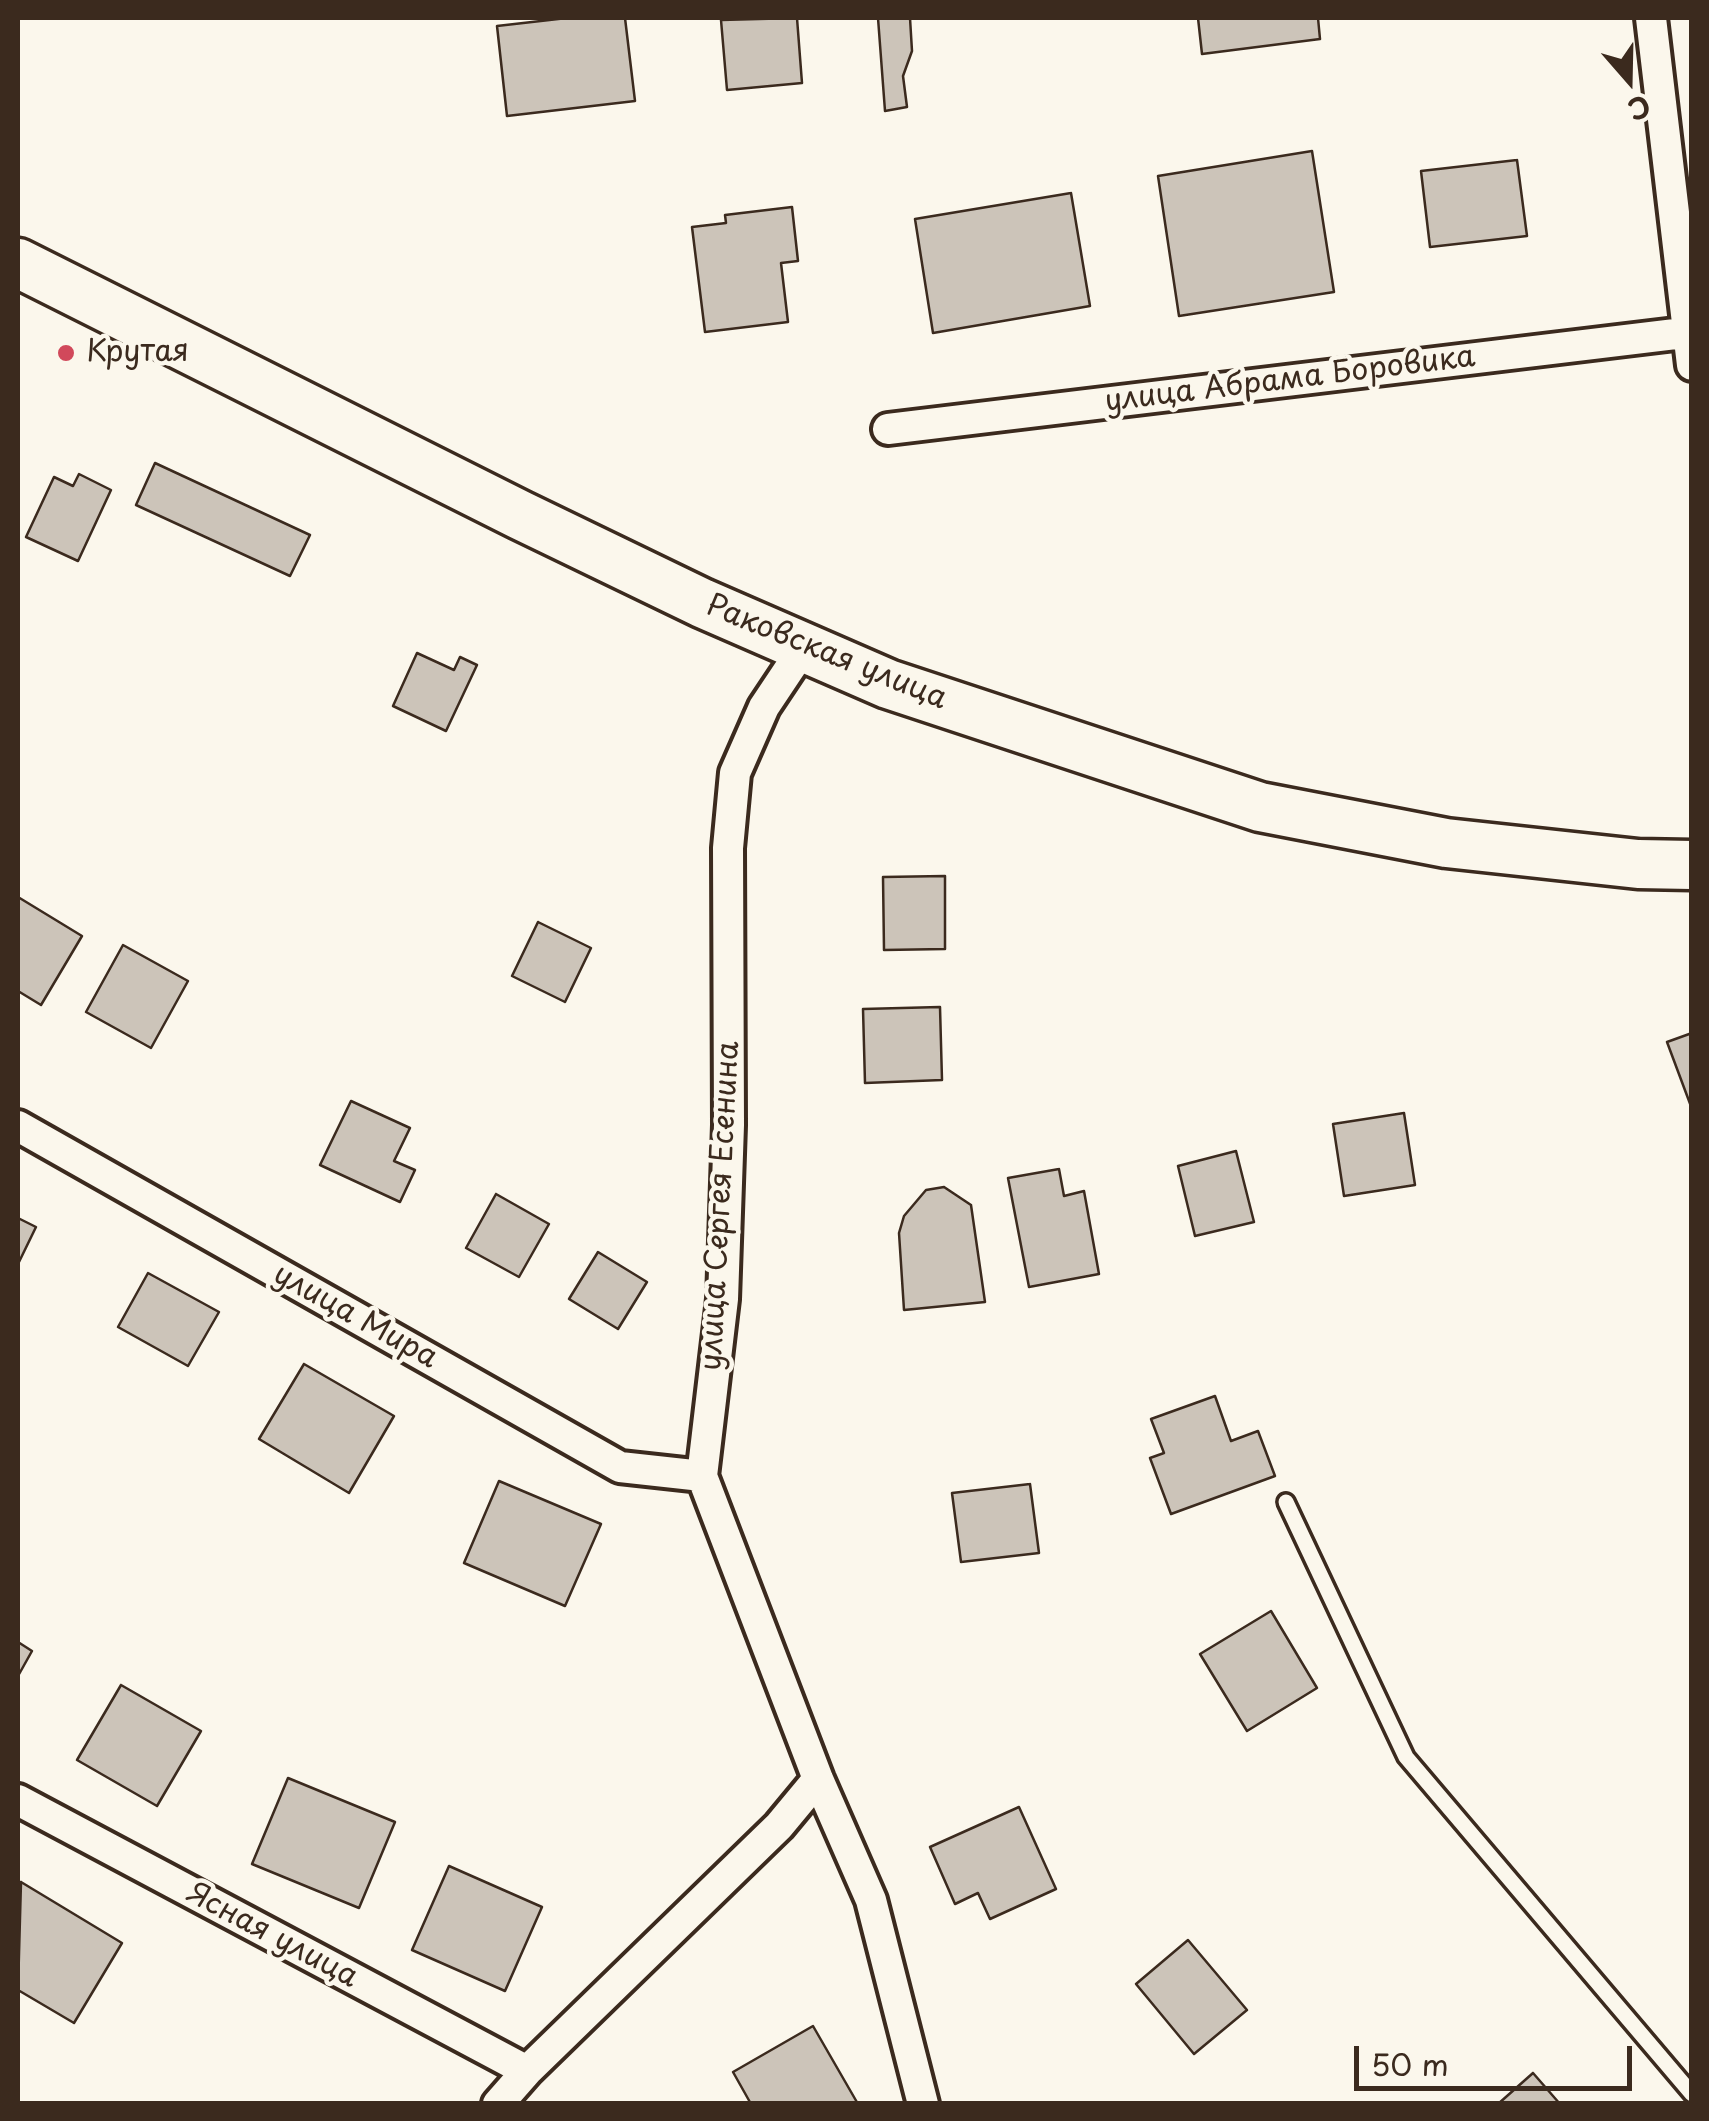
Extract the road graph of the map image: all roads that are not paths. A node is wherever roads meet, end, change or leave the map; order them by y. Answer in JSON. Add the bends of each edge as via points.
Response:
{"nodes":[{"id":1,"x":1652,"y":18,"type":"edge"},
{"id":2,"x":18,"y":264,"type":"edge"},
{"id":3,"x":1690,"y":332,"type":"edge"},
{"id":4,"x":1692,"y":365,"type":"edge"},
{"id":5,"x":888,"y":429,"type":"dead end"},
{"id":6,"x":804,"y":648,"type":"junction"},
{"id":7,"x":1692,"y":865,"type":"edge"},
{"id":8,"x":18,"y":1126,"type":"edge"},
{"id":9,"x":702,"y":1476,"type":"junction"},
{"id":10,"x":1286,"y":1502,"type":"dead end"},
{"id":11,"x":818,"y":1778,"type":"junction"},
{"id":12,"x":18,"y":1800,"type":"edge"},
{"id":13,"x":527,"y":2071,"type":"junction"},
{"id":14,"x":1692,"y":2094,"type":"edge"},
{"id":15,"x":498,"y":2104,"type":"edge"},
{"id":16,"x":923,"y":2104,"type":"edge"}],
"edges":[{"from":1,"to":3,"type":"street"},
{"from":2,"to":6,"type":"main road","name":"Раковская улица","via":[[520,515]]},
{"from":3,"to":4,"type":"street"},
{"from":3,"to":5,"type":"street","name":"улица Абрама Боровика"},
{"from":6,"to":7,"type":"main road","name":"Раковская улица","via":[[888,684],[1260,807],[1446,843]]},
{"from":6,"to":9,"type":"street","name":"улица Сергея Есенина","via":[[764,707],[734,772],[722,1300]]},
{"from":8,"to":9,"type":"street","name":"улица Мира","via":[[620,1467]]},
{"from":9,"to":11,"type":"street","name":"улица Сергея Есенина"},
{"from":10,"to":14,"type":"lane","via":[[1406,1757]]},
{"from":11,"to":13,"type":"street","via":[[779,1826]]},
{"from":11,"to":16,"type":"street","name":"улица Сергея Есенина","via":[[871,1900]]},
{"from":12,"to":13,"type":"street","name":"Ясная улица"},
{"from":13,"to":15,"type":"street"}]}
